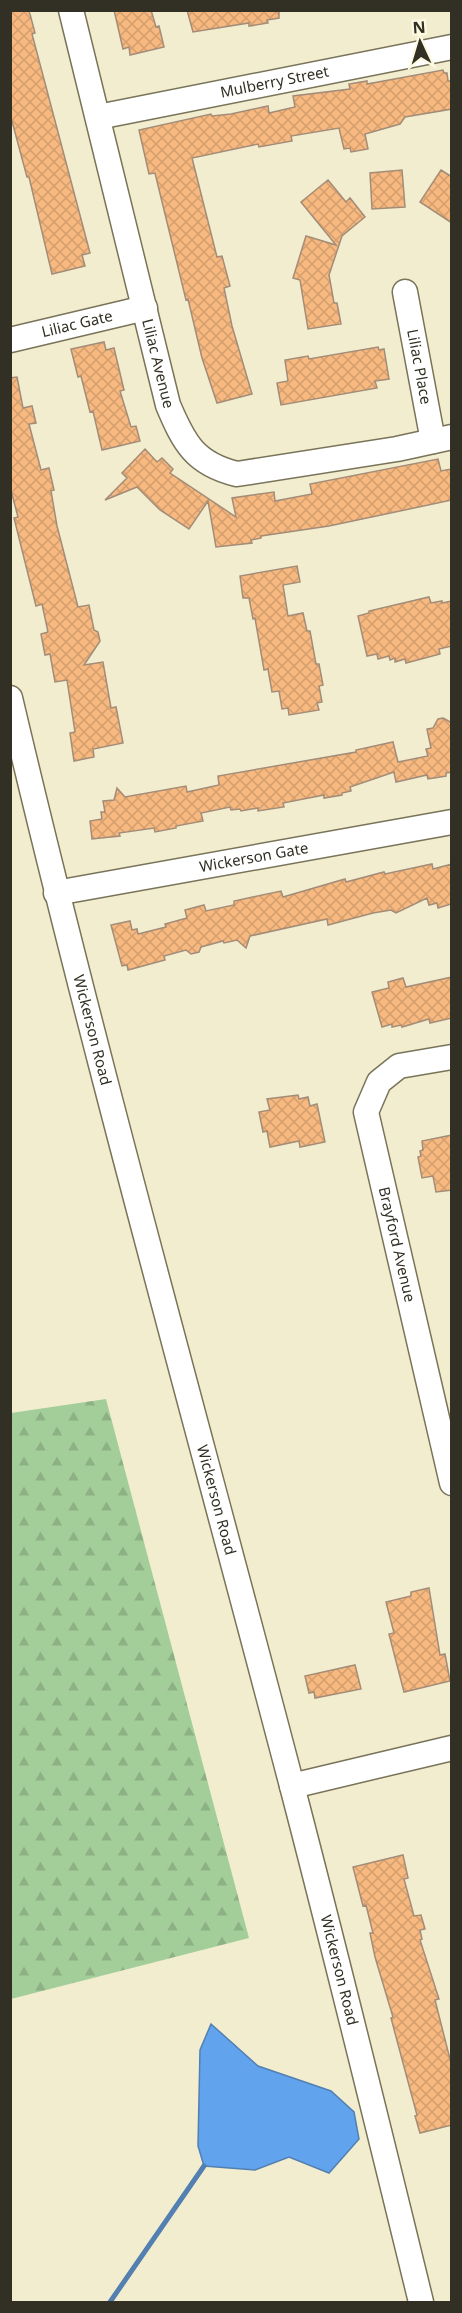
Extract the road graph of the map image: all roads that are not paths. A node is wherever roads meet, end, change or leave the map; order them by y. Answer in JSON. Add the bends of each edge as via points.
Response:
{"nodes":[{"id":1,"x":72,"y":10,"type":"edge"},
{"id":2,"x":452,"y":47,"type":"edge"},
{"id":3,"x":98,"y":117,"type":"junction"},
{"id":4,"x":405,"y":292,"type":"dead end"},
{"id":5,"x":145,"y":308,"type":"junction"},
{"id":6,"x":10,"y":340,"type":"edge"},
{"id":7,"x":442,"y":439,"type":"edge"},
{"id":8,"x":10,"y":698,"type":"edge"},
{"id":9,"x":452,"y":822,"type":"edge"},
{"id":10,"x":56,"y":893,"type":"junction"},
{"id":11,"x":452,"y":1057,"type":"edge"},
{"id":12,"x":451,"y":1481,"type":"edge"},
{"id":13,"x":452,"y":1748,"type":"edge"},
{"id":14,"x":292,"y":1786,"type":"junction"},
{"id":15,"x":421,"y":2302,"type":"edge"}],
"edges":[{"from":1,"to":3,"type":"street","name":"Liliac Avenue"},
{"from":2,"to":3,"type":"street","name":"Mulberry Street"},
{"from":3,"to":5,"type":"street","name":"Liliac Avenue"},
{"from":4,"to":7,"type":"street","name":"Liliac Place"},
{"from":5,"to":6,"type":"street","name":"Liliac Gate"},
{"from":5,"to":7,"type":"street","name":"Liliac Avenue","via":[[177,427],[198,457],[216,469],[237,474]]},
{"from":8,"to":10,"type":"street","name":"Wickerson Road"},
{"from":9,"to":10,"type":"street","name":"Wickerson Gate"},
{"from":10,"to":14,"type":"street","name":"Wickerson Road"},
{"from":11,"to":12,"type":"street","name":"Brayford Avenue","via":[[399,1066],[379,1082],[366,1112]]},
{"from":13,"to":14,"type":"street"},
{"from":14,"to":15,"type":"street","name":"Wickerson Road"}]}
